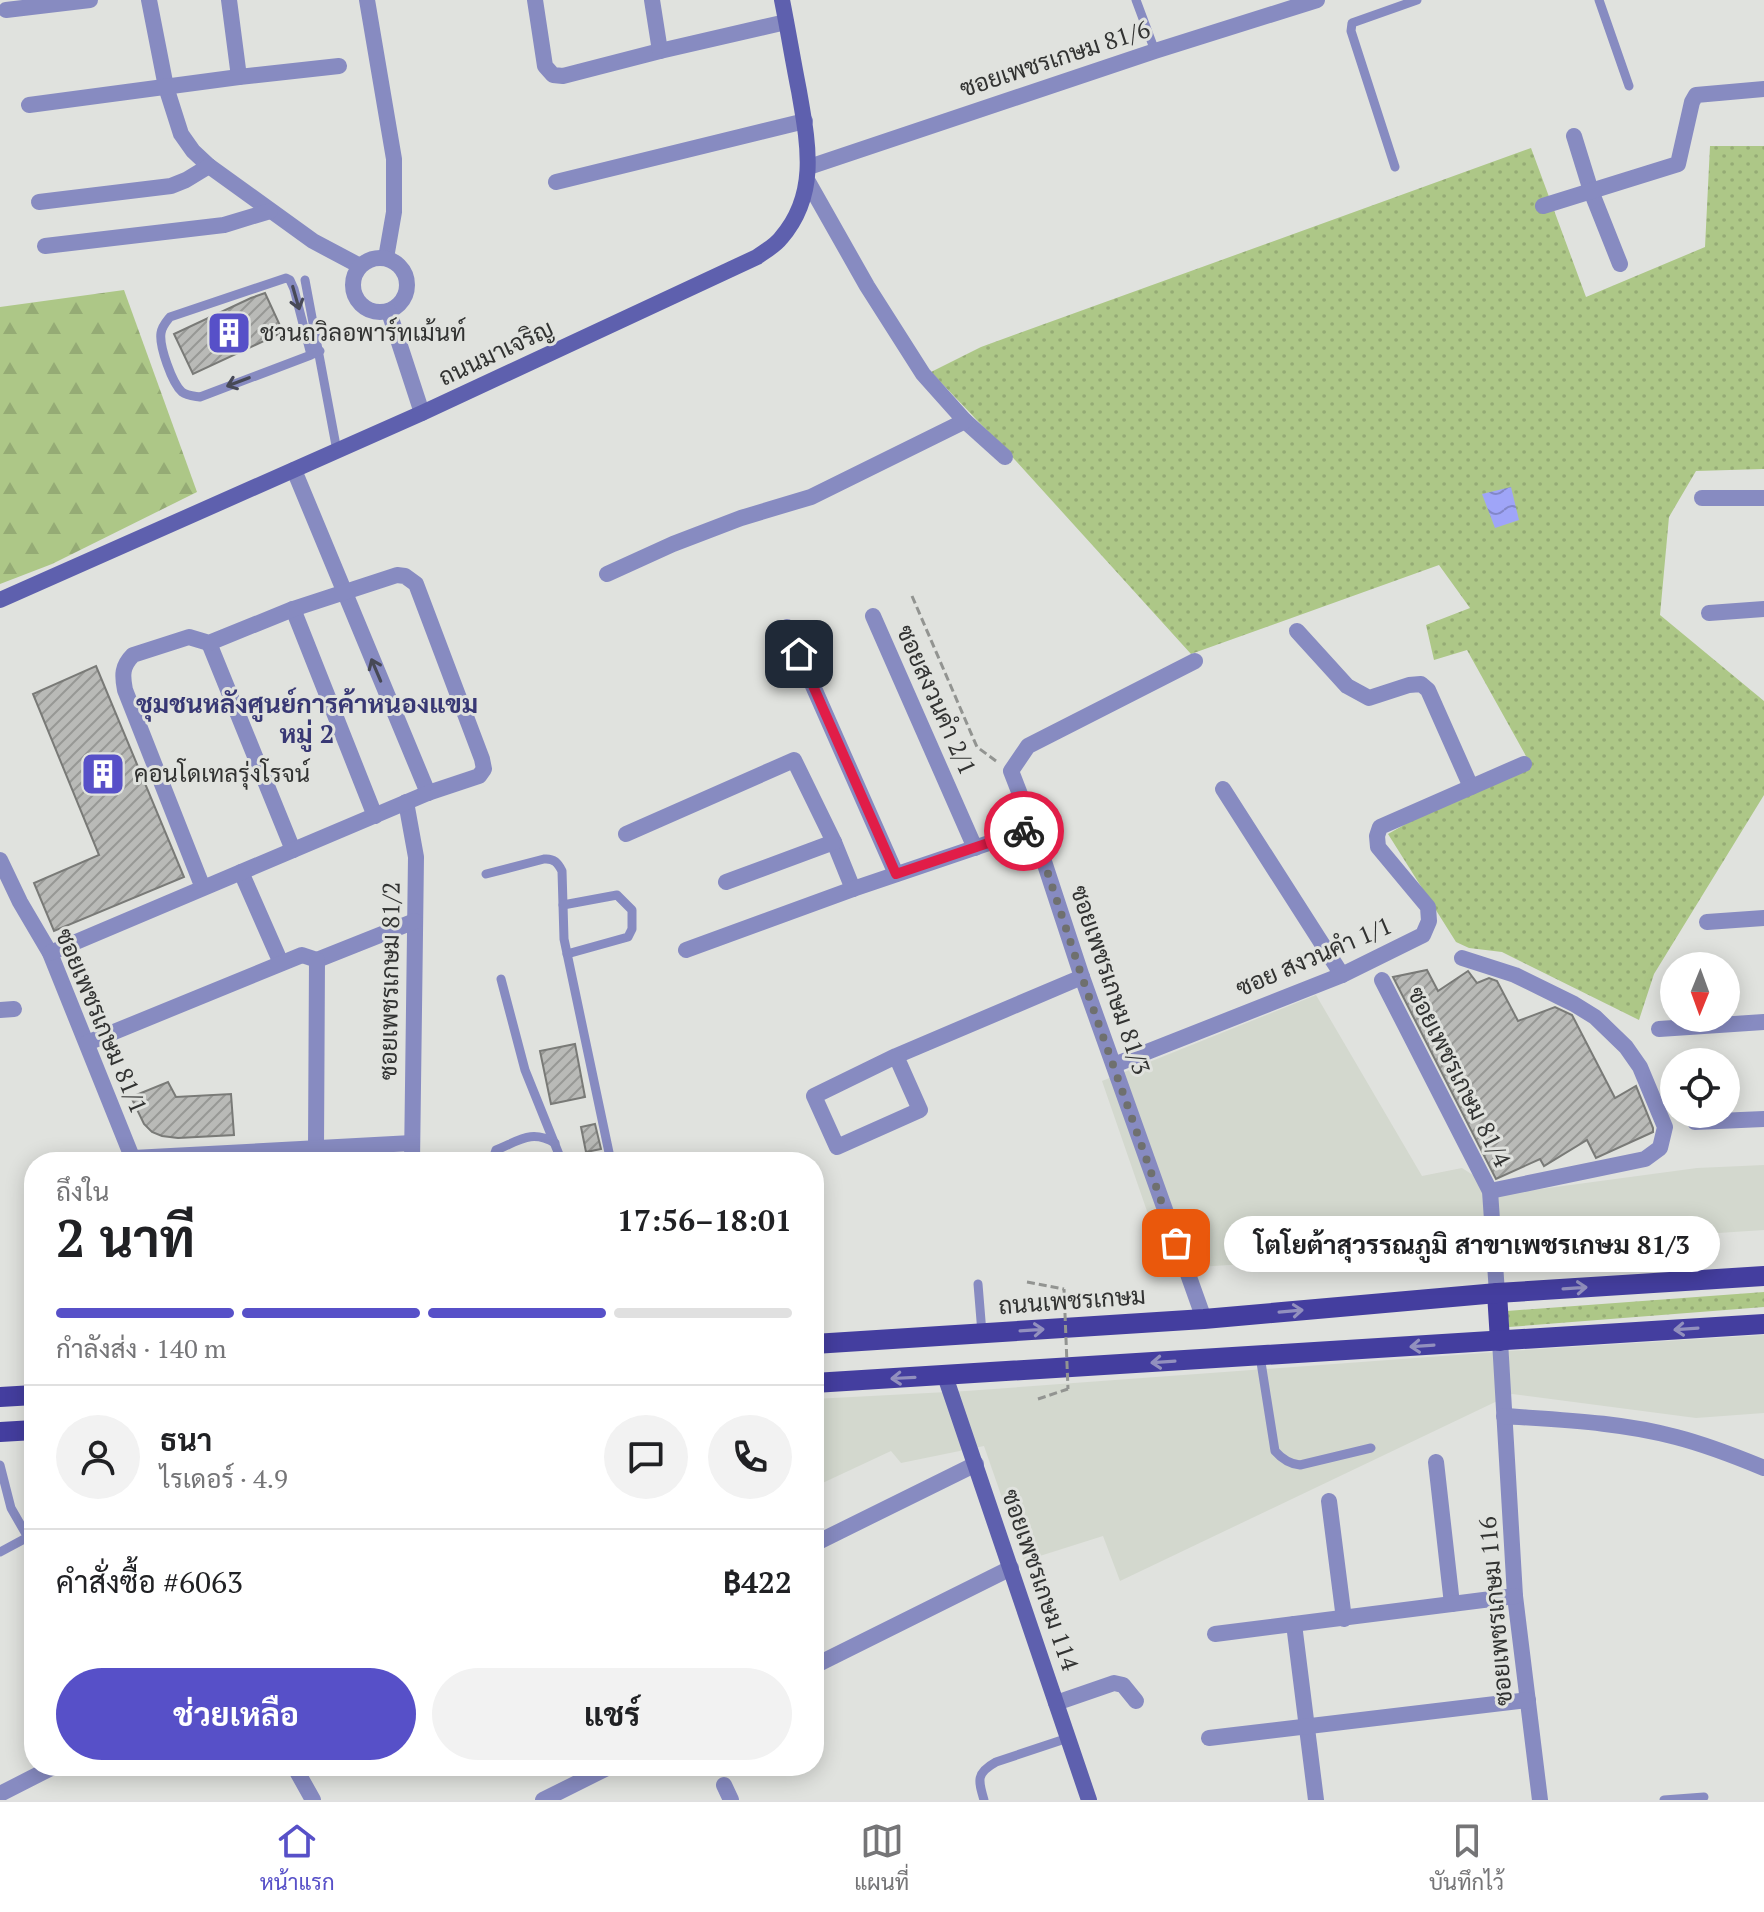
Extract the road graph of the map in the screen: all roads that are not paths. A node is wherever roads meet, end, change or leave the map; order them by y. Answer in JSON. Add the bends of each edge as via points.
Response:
{"nodes":[{"id":1,"x":90,"y":0,"type":"edge"},
{"id":2,"x":149,"y":0,"type":"edge"},
{"id":3,"x":229,"y":0,"type":"edge"},
{"id":4,"x":367,"y":0,"type":"edge"},
{"id":5,"x":535,"y":0,"type":"edge"},
{"id":6,"x":652,"y":0,"type":"edge"},
{"id":7,"x":782,"y":0,"type":"edge"},
{"id":8,"x":1136,"y":0,"type":"edge"},
{"id":9,"x":1317,"y":0,"type":"edge"},
{"id":10,"x":1417,"y":0,"type":"edge"},
{"id":11,"x":1599,"y":0,"type":"edge"},
{"id":12,"x":6,"y":10,"type":"dead end"},
{"id":13,"x":786,"y":22,"type":"junction"},
{"id":14,"x":660,"y":51,"type":"junction"},
{"id":15,"x":1155,"y":51,"type":"junction"},
{"id":16,"x":339,"y":66,"type":"dead end"},
{"id":17,"x":239,"y":77,"type":"junction"},
{"id":18,"x":1629,"y":86,"type":"dead end"},
{"id":19,"x":166,"y":87,"type":"junction"},
{"id":20,"x":1764,"y":89,"type":"edge"},
{"id":21,"x":29,"y":105,"type":"dead end"},
{"id":22,"x":805,"y":121,"type":"junction"},
{"id":23,"x":1574,"y":136,"type":"dead end"},
{"id":24,"x":209,"y":166,"type":"junction"},
{"id":25,"x":1395,"y":167,"type":"dead end"},
{"id":26,"x":808,"y":173,"type":"junction"},
{"id":27,"x":556,"y":182,"type":"dead end"},
{"id":28,"x":1591,"y":191,"type":"junction"},
{"id":29,"x":39,"y":202,"type":"dead end"},
{"id":30,"x":1543,"y":206,"type":"dead end"},
{"id":31,"x":270,"y":211,"type":"junction"},
{"id":32,"x":45,"y":246,"type":"dead end"},
{"id":33,"x":386,"y":258,"type":"junction"},
{"id":34,"x":1620,"y":264,"type":"dead end"},
{"id":35,"x":360,"y":266,"type":"junction"},
{"id":36,"x":305,"y":280,"type":"dead end"},
{"id":37,"x":389,"y":312,"type":"junction"},
{"id":38,"x":315,"y":353,"type":"junction"},
{"id":39,"x":422,"y":413,"type":"junction"},
{"id":40,"x":965,"y":421,"type":"junction"},
{"id":41,"x":337,"y":451,"type":"junction"},
{"id":42,"x":1005,"y":457,"type":"dead end"},
{"id":43,"x":294,"y":470,"type":"junction"},
{"id":44,"x":1702,"y":498,"type":"dead end"},
{"id":45,"x":1764,"y":498,"type":"edge"},
{"id":46,"x":607,"y":574,"type":"dead end"},
{"id":47,"x":343,"y":591,"type":"junction"},
{"id":48,"x":0,"y":600,"type":"edge"},
{"id":49,"x":293,"y":609,"type":"junction"},
{"id":50,"x":1764,"y":609,"type":"edge"},
{"id":51,"x":1709,"y":613,"type":"dead end"},
{"id":52,"x":873,"y":616,"type":"dead end"},
{"id":53,"x":787,"y":627,"type":"dead end"},
{"id":54,"x":1297,"y":631,"type":"dead end"},
{"id":55,"x":209,"y":643,"type":"junction"},
{"id":56,"x":1195,"y":661,"type":"dead end"},
{"id":57,"x":1524,"y":764,"type":"dead end"},
{"id":58,"x":1471,"y":787,"type":"junction"},
{"id":59,"x":1223,"y":789,"type":"dead end"},
{"id":60,"x":428,"y":793,"type":"junction"},
{"id":61,"x":406,"y":802,"type":"junction"},
{"id":62,"x":375,"y":816,"type":"junction"},
{"id":63,"x":1033,"y":828,"type":"junction"},
{"id":64,"x":626,"y":834,"type":"dead end"},
{"id":65,"x":834,"y":842,"type":"junction"},
{"id":66,"x":975,"y":848,"type":"junction"},
{"id":67,"x":293,"y":850,"type":"junction"},
{"id":68,"x":0,"y":860,"type":"edge"},
{"id":69,"x":241,"y":872,"type":"junction"},
{"id":70,"x":486,"y":874,"type":"dead end"},
{"id":71,"x":896,"y":874,"type":"junction"},
{"id":72,"x":726,"y":882,"type":"dead end"},
{"id":73,"x":203,"y":888,"type":"junction"},
{"id":74,"x":853,"y":889,"type":"junction"},
{"id":75,"x":563,"y":905,"type":"junction"},
{"id":76,"x":1764,"y":918,"type":"edge"},
{"id":77,"x":415,"y":921,"type":"junction"},
{"id":78,"x":1707,"y":922,"type":"dead end"},
{"id":79,"x":686,"y":950,"type":"dead end"},
{"id":80,"x":50,"y":953,"type":"junction"},
{"id":81,"x":567,"y":954,"type":"junction"},
{"id":82,"x":1462,"y":958,"type":"dead end"},
{"id":83,"x":317,"y":960,"type":"junction"},
{"id":84,"x":281,"y":963,"type":"junction"},
{"id":85,"x":1342,"y":975,"type":"junction"},
{"id":86,"x":1082,"y":977,"type":"junction"},
{"id":87,"x":501,"y":979,"type":"dead end"},
{"id":88,"x":1382,"y":980,"type":"dead end"},
{"id":89,"x":1764,"y":1022,"type":"edge"},
{"id":90,"x":1659,"y":1029,"type":"dead end"},
{"id":91,"x":87,"y":1043,"type":"junction"},
{"id":92,"x":896,"y":1056,"type":"junction"},
{"id":93,"x":1114,"y":1065,"type":"junction"},
{"id":94,"x":1764,"y":1119,"type":"edge"},
{"id":95,"x":1740,"y":1120,"type":"edge"},
{"id":96,"x":412,"y":1143,"type":"junction"},
{"id":97,"x":555,"y":1143,"type":"junction"},
{"id":98,"x":316,"y":1148,"type":"junction"},
{"id":99,"x":130,"y":1152,"type":"edge"},
{"id":100,"x":255,"y":1152,"type":"edge"},
{"id":101,"x":412,"y":1152,"type":"edge"},
{"id":102,"x":495,"y":1152,"type":"edge"},
{"id":103,"x":558,"y":1152,"type":"edge"},
{"id":104,"x":609,"y":1152,"type":"edge"},
{"id":105,"x":1490,"y":1191,"type":"junction"},
{"id":106,"x":1764,"y":1276,"type":"edge"},
{"id":107,"x":978,"y":1284,"type":"dead end"},
{"id":108,"x":1497,"y":1293,"type":"junction"},
{"id":109,"x":1204,"y":1319,"type":"junction"},
{"id":110,"x":1764,"y":1324,"type":"edge"},
{"id":111,"x":982,"y":1333,"type":"junction"},
{"id":112,"x":1500,"y":1341,"type":"junction"},
{"id":113,"x":824,"y":1343,"type":"edge"},
{"id":114,"x":1260,"y":1356,"type":"junction"},
{"id":115,"x":945,"y":1376,"type":"junction"},
{"id":116,"x":824,"y":1382,"type":"edge"},
{"id":117,"x":24,"y":1396,"type":"edge"},
{"id":118,"x":0,"y":1397,"type":"edge"},
{"id":119,"x":1504,"y":1416,"type":"junction"},
{"id":120,"x":24,"y":1431,"type":"edge"},
{"id":121,"x":0,"y":1432,"type":"edge"},
{"id":122,"x":1371,"y":1448,"type":"dead end"},
{"id":123,"x":1436,"y":1462,"type":"dead end"},
{"id":124,"x":976,"y":1464,"type":"junction"},
{"id":125,"x":0,"y":1465,"type":"edge"},
{"id":126,"x":1764,"y":1468,"type":"edge"},
{"id":127,"x":1329,"y":1501,"type":"dead end"},
{"id":128,"x":24,"y":1530,"type":"edge"},
{"id":129,"x":24,"y":1539,"type":"edge"},
{"id":130,"x":824,"y":1539,"type":"edge"},
{"id":131,"x":0,"y":1552,"type":"edge"},
{"id":132,"x":1011,"y":1568,"type":"junction"},
{"id":133,"x":1515,"y":1596,"type":"junction"},
{"id":134,"x":1452,"y":1604,"type":"junction"},
{"id":135,"x":1344,"y":1619,"type":"junction"},
{"id":136,"x":1294,"y":1624,"type":"junction"},
{"id":137,"x":1215,"y":1634,"type":"dead end"},
{"id":138,"x":824,"y":1661,"type":"edge"},
{"id":139,"x":1528,"y":1700,"type":"junction"},
{"id":140,"x":1136,"y":1701,"type":"dead end"},
{"id":141,"x":1056,"y":1703,"type":"junction"},
{"id":142,"x":1307,"y":1726,"type":"junction"},
{"id":143,"x":1068,"y":1738,"type":"junction"},
{"id":144,"x":1209,"y":1738,"type":"dead end"},
{"id":145,"x":35,"y":1776,"type":"edge"},
{"id":146,"x":301,"y":1776,"type":"edge"},
{"id":147,"x":591,"y":1776,"type":"edge"},
{"id":148,"x":0,"y":1794,"type":"edge"},
{"id":149,"x":1704,"y":1797,"type":"dead end"},
{"id":150,"x":313,"y":1800,"type":"edge"},
{"id":151,"x":543,"y":1800,"type":"edge"},
{"id":152,"x":984,"y":1800,"type":"edge"},
{"id":153,"x":1089,"y":1800,"type":"edge"},
{"id":154,"x":1316,"y":1800,"type":"edge"},
{"id":155,"x":1540,"y":1800,"type":"edge"},
{"id":156,"x":1664,"y":1800,"type":"edge"}],
"edges":[{"from":1,"to":12,"type":"street"},
{"from":2,"to":19,"type":"street"},
{"from":3,"to":17,"type":"street"},
{"from":4,"to":33,"type":"street","via":[[394,159],[394,212]]},
{"from":5,"to":14,"type":"street","via":[[545,66],[553,75]]},
{"from":6,"to":14,"type":"street"},
{"from":7,"to":13,"type":"main road","name":"ถนนมาเจริญ"},
{"from":8,"to":15,"type":"lane"},
{"from":9,"to":15,"type":"street","name":"ซอยเพชรเกษม 81/6"},
{"from":10,"to":25,"type":"lane","via":[[1352,23]]},
{"from":11,"to":18,"type":"lane"},
{"from":13,"to":14,"type":"street"},
{"from":13,"to":22,"type":"main road","name":"ถนนมาเจริญ"},
{"from":15,"to":26,"type":"street","name":"ซอยเพชรเกษม 81/6"},
{"from":16,"to":17,"type":"street"},
{"from":17,"to":19,"type":"street"},
{"from":19,"to":21,"type":"street"},
{"from":19,"to":24,"type":"street","via":[[181,134]]},
{"from":20,"to":28,"type":"street","via":[[1696,95],[1678,164]]},
{"from":22,"to":26,"type":"main road","name":"ถนนมาเจริญ"},
{"from":22,"to":27,"type":"street"},
{"from":23,"to":28,"type":"street"},
{"from":24,"to":29,"type":"street","via":[[171,186]]},
{"from":24,"to":31,"type":"street"},
{"from":26,"to":39,"type":"main road","name":"ถนนมาเจริญ","via":[[795,218],[780,240],[757,257]]},
{"from":26,"to":40,"type":"street","via":[[867,286],[923,374]]},
{"from":28,"to":30,"type":"street"},
{"from":28,"to":34,"type":"street"},
{"from":31,"to":32,"type":"street","via":[[224,225]]},
{"from":31,"to":35,"type":"street"},
{"from":33,"to":35,"type":"street"},
{"from":33,"to":37,"type":"street","via":[[402,267],[408,284],[403,301]]},
{"from":35,"to":37,"type":"street","via":[[353,283],[357,300],[371,311]]},
{"from":36,"to":38,"type":"lane"},
{"from":37,"to":39,"type":"street"},
{"from":38,"to":38,"type":"lane","one_way":true,"via":[[200,397],[190,396],[173,378],[161,329],[170,317],[286,278]]},
{"from":38,"to":41,"type":"lane"},
{"from":39,"to":41,"type":"main road","name":"ถนนมาเจริญ"},
{"from":40,"to":42,"type":"street"},
{"from":40,"to":46,"type":"street","via":[[811,497],[686,538]]},
{"from":41,"to":43,"type":"main road","name":"ถนนมาเจริญ"},
{"from":43,"to":47,"type":"street"},
{"from":43,"to":48,"type":"main road","name":"ถนนมาเจริญ"},
{"from":44,"to":45,"type":"street"},
{"from":47,"to":49,"type":"street"},
{"from":60,"to":47,"type":"street","one_way":true},
{"from":47,"to":60,"type":"street","via":[[397,575],[416,584],[484,769],[479,776]]},
{"from":49,"to":55,"type":"street"},
{"from":49,"to":62,"type":"street"},
{"from":50,"to":51,"type":"street"},
{"from":52,"to":66,"type":"street","name":"ซอยสงวนคำ 2/1"},
{"from":53,"to":71,"type":"street"},
{"from":54,"to":58,"type":"street","via":[[1347,686],[1369,698],[1409,685],[1421,684],[1428,690]]},
{"from":55,"to":67,"type":"street"},
{"from":55,"to":73,"type":"street","via":[[189,637],[133,655],[123,669],[125,690]]},
{"from":56,"to":63,"type":"street","name":"ซอยเพชรเกษม 81/3","via":[[1028,746],[1011,771]]},
{"from":57,"to":58,"type":"street"},
{"from":58,"to":85,"type":"street","name":"ซอย สงวนคำ 1/1","via":[[1380,827],[1378,847],[1428,907],[1429,921],[1423,935]]},
{"from":59,"to":85,"type":"street"},
{"from":60,"to":61,"type":"street"},
{"from":61,"to":62,"type":"street"},
{"from":61,"to":77,"type":"street","name":"ซอยเพชรเกษม 81/2","via":[[416,857]]},
{"from":62,"to":67,"type":"street"},
{"from":63,"to":66,"type":"street"},
{"from":63,"to":86,"type":"street","name":"ซอยเพชรเกษม 81/3"},
{"from":64,"to":65,"type":"street","via":[[794,760]]},
{"from":65,"to":72,"type":"street"},
{"from":65,"to":74,"type":"street"},
{"from":66,"to":71,"type":"street"},
{"from":67,"to":69,"type":"street"},
{"from":68,"to":80,"type":"street","name":"ซอยเพชรเกษม 81/1"},
{"from":69,"to":73,"type":"street"},
{"from":69,"to":84,"type":"street"},
{"from":70,"to":75,"type":"lane","via":[[550,859],[562,871]]},
{"from":71,"to":74,"type":"street"},
{"from":73,"to":80,"type":"street"},
{"from":74,"to":79,"type":"street"},
{"from":75,"to":81,"type":"lane"},
{"from":75,"to":81,"type":"lane","via":[[617,895],[632,910],[628,937]]},
{"from":76,"to":78,"type":"street"},
{"from":77,"to":83,"type":"street"},
{"from":77,"to":96,"type":"street","name":"ซอยเพชรเกษม 81/2"},
{"from":80,"to":91,"type":"street","name":"ซอยเพชรเกษม 81/1"},
{"from":81,"to":104,"type":"lane"},
{"from":82,"to":105,"type":"street","via":[[1515,975],[1595,1017],[1640,1067],[1665,1127],[1660,1148],[1645,1159]]},
{"from":83,"to":84,"type":"street","via":[[302,955]]},
{"from":83,"to":98,"type":"street"},
{"from":84,"to":91,"type":"street"},
{"from":85,"to":93,"type":"street","name":"ซอย สงวนคำ 1/1"},
{"from":86,"to":92,"type":"street"},
{"from":86,"to":93,"type":"street","name":"ซอยเพชรเกษม 81/3"},
{"from":87,"to":97,"type":"lane","via":[[525,1070]]},
{"from":88,"to":105,"type":"street","name":"ซอยเพชรเกษม 81/4"},
{"from":89,"to":90,"type":"street"},
{"from":91,"to":99,"type":"street","name":"ซอยเพชรเกษม 81/1"},
{"from":92,"to":92,"type":"street","via":[[920,1110],[837,1147],[814,1096]]},
{"from":93,"to":109,"type":"street","name":"ซอยเพชรเกษม 81/3"},
{"from":94,"to":95,"type":"street"},
{"from":96,"to":98,"type":"street"},
{"from":96,"to":101,"type":"street","name":"ซอยเพชรเกษม 81/2"},
{"from":97,"to":102,"type":"lane","via":[[533,1135]]},
{"from":97,"to":103,"type":"lane"},
{"from":98,"to":100,"type":"street"},
{"from":105,"to":108,"type":"street","name":"ซอยเพชรเกษม 81/4"},
{"from":108,"to":106,"type":"main road","name":"ถนนเพชรเกษม","one_way":true},
{"from":107,"to":111,"type":"lane"},
{"from":109,"to":108,"type":"main road","name":"ถนนเพชรเกษม","one_way":true},
{"from":108,"to":112,"type":"main road"},
{"from":111,"to":109,"type":"main road","name":"ถนนเพชรเกษม","one_way":true},
{"from":110,"to":112,"type":"main road","one_way":true},
{"from":111,"to":113,"type":"main road","name":"ถนนเพชรเกษม"},
{"from":112,"to":114,"type":"main road","one_way":true},
{"from":112,"to":119,"type":"street","name":"ซอยเพชรเกษม 116"},
{"from":114,"to":115,"type":"main road","one_way":true},
{"from":114,"to":122,"type":"lane","via":[[1275,1451],[1282,1458],[1300,1465]]},
{"from":115,"to":116,"type":"main road","one_way":true},
{"from":115,"to":124,"type":"main road","name":"ซอยเพชรเกษม 114"},
{"from":117,"to":118,"type":"main road"},
{"from":119,"to":126,"type":"street","via":[[1589,1422],[1673,1436]]},
{"from":119,"to":133,"type":"street","name":"ซอยเพชรเกษม 116"},
{"from":120,"to":121,"type":"main road"},
{"from":123,"to":134,"type":"street"},
{"from":124,"to":130,"type":"street"},
{"from":124,"to":132,"type":"main road","name":"ซอยเพชรเกษม 114"},
{"from":125,"to":128,"type":"lane","via":[[11,1508]]},
{"from":127,"to":135,"type":"street"},
{"from":129,"to":131,"type":"lane"},
{"from":132,"to":138,"type":"street"},
{"from":132,"to":141,"type":"main road","name":"ซอยเพชรเกษม 114"},
{"from":133,"to":134,"type":"street"},
{"from":133,"to":139,"type":"street","name":"ซอยเพชรเกษม 116"},
{"from":134,"to":135,"type":"street"},
{"from":135,"to":136,"type":"street"},
{"from":136,"to":137,"type":"street"},
{"from":136,"to":142,"type":"street"},
{"from":139,"to":142,"type":"street"},
{"from":139,"to":155,"type":"street","name":"ซอยเพชรเกษม 116"},
{"from":140,"to":141,"type":"street","via":[[1123,1685],[1114,1683]]},
{"from":141,"to":143,"type":"main road","name":"ซอยเพชรเกษม 114"},
{"from":142,"to":144,"type":"street"},
{"from":142,"to":154,"type":"street"},
{"from":143,"to":152,"type":"lane","via":[[987,1767],[979,1783]]},
{"from":143,"to":153,"type":"main road","name":"ซอยเพชรเกษม 114"},
{"from":145,"to":148,"type":"street"},
{"from":146,"to":150,"type":"street"},
{"from":147,"to":151,"type":"street"},
{"from":149,"to":156,"type":"lane"}]}
